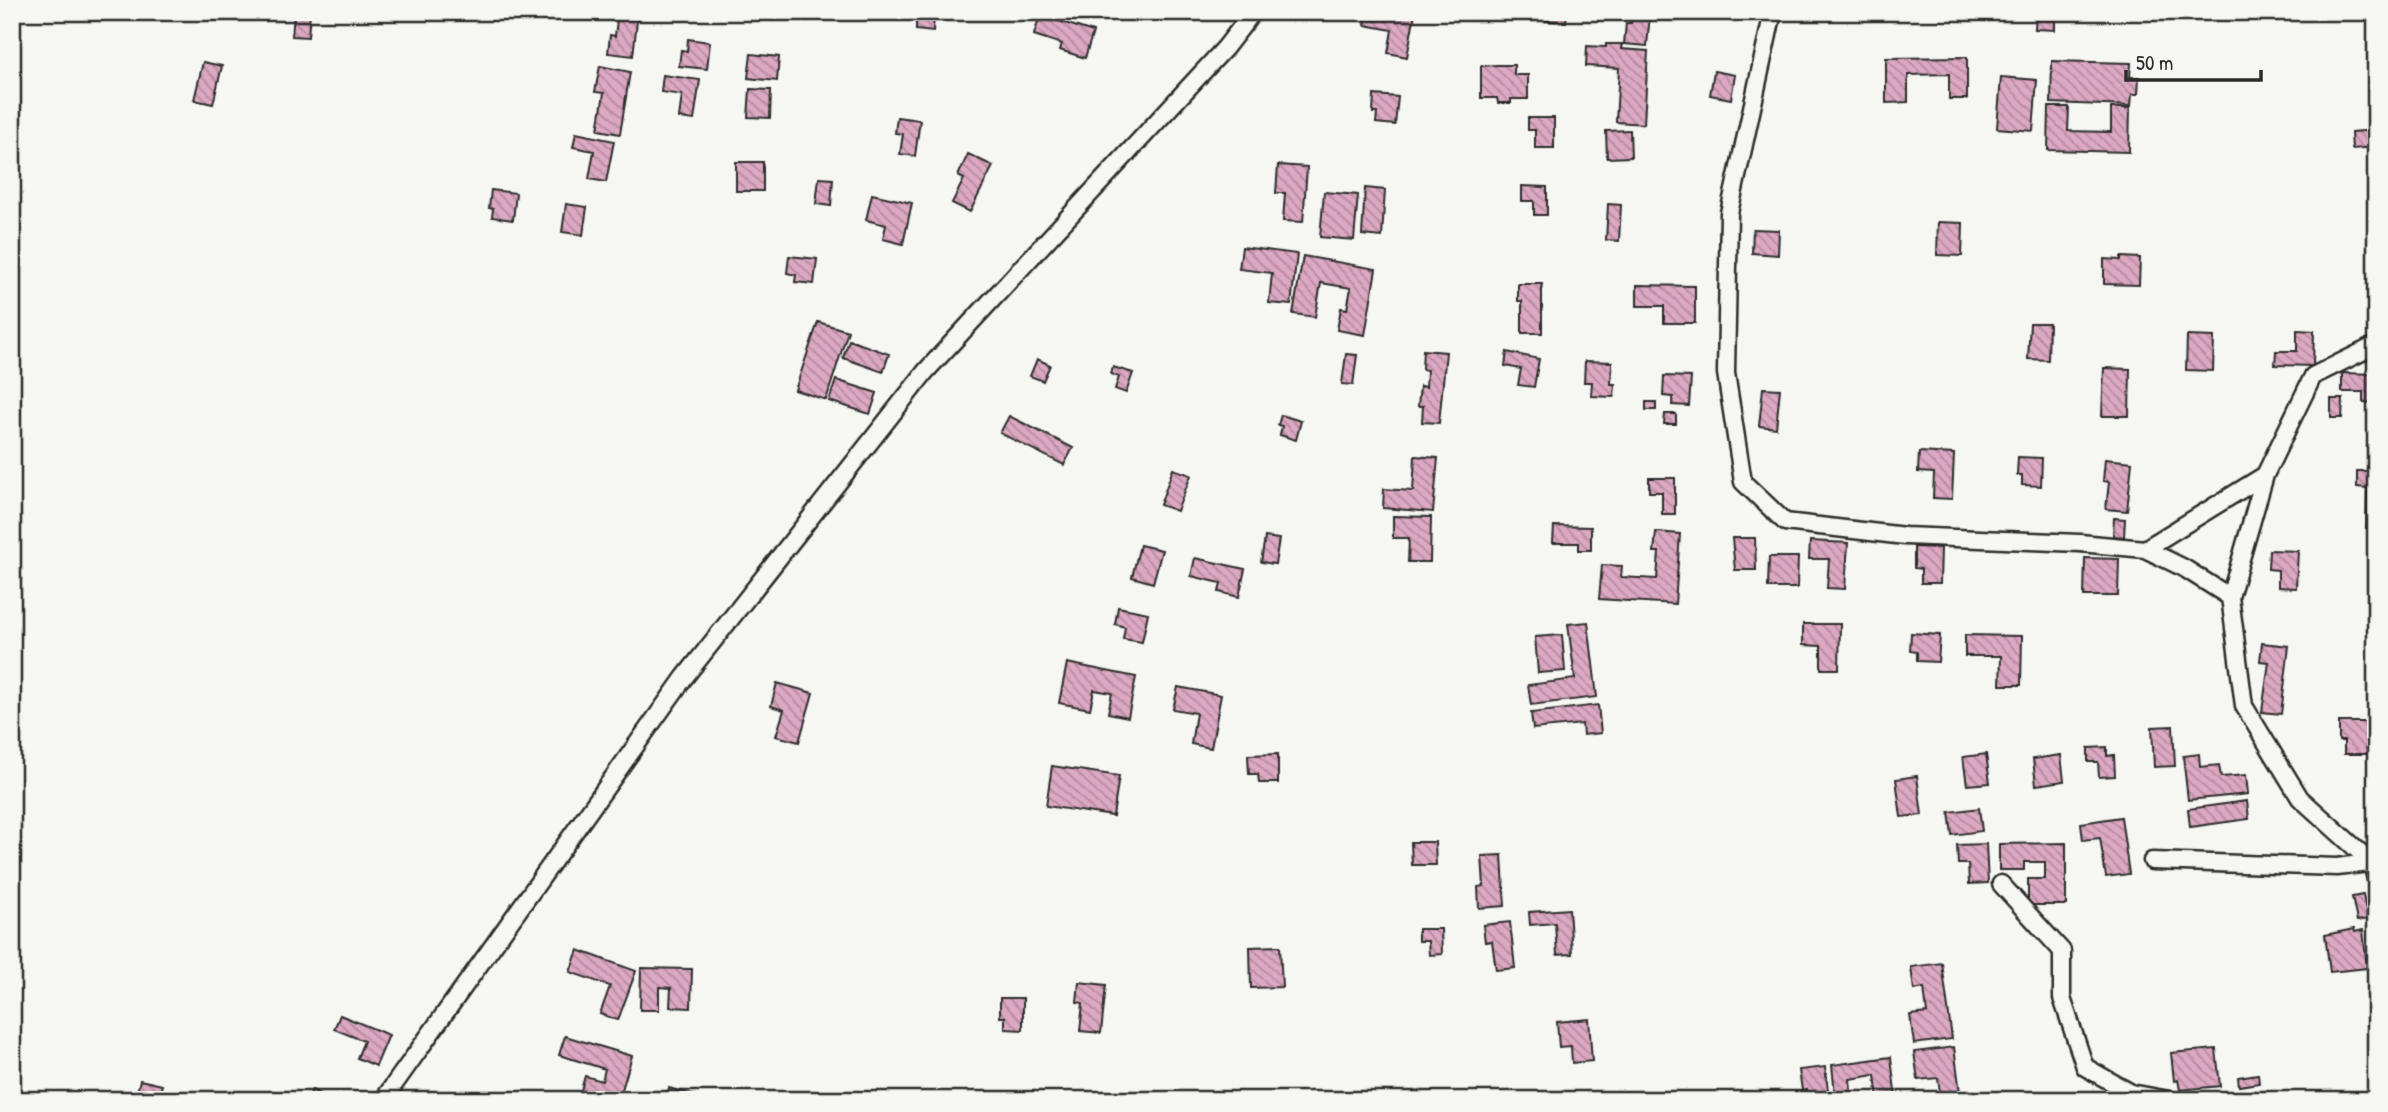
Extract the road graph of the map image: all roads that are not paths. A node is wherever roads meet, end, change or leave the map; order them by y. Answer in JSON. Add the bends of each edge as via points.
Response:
{"nodes":[{"id":1,"x":1253,"y":12,"type":"edge"},
{"id":2,"x":1773,"y":12,"type":"edge"},
{"id":3,"x":2376,"y":345,"type":"edge"},
{"id":4,"x":2264,"y":475,"type":"junction"},
{"id":5,"x":2145,"y":549,"type":"junction"},
{"id":6,"x":2230,"y":597,"type":"junction"},
{"id":7,"x":2152,"y":862,"type":"dead end"},
{"id":8,"x":2374,"y":868,"type":"edge"},
{"id":9,"x":2001,"y":884,"type":"dead end"},
{"id":10,"x":383,"y":1100,"type":"edge"},
{"id":11,"x":2169,"y":1100,"type":"edge"}],
"edges":[{"from":1,"to":10,"type":"street","via":[[1225,48],[926,371],[684,678]]},
{"from":2,"to":5,"type":"street","via":[[1729,213],[1727,373],[1743,482],[1785,522],[1905,536]]},
{"from":3,"to":4,"type":"street","via":[[2313,376]]},
{"from":4,"to":5,"type":"street"},
{"from":4,"to":6,"type":"street"},
{"from":5,"to":6,"type":"street"},
{"from":6,"to":8,"type":"street","via":[[2244,706],[2300,798]]},
{"from":7,"to":8,"type":"street"},
{"from":9,"to":11,"type":"street","via":[[2062,951],[2062,998],[2085,1067],[2131,1093]]}]}
